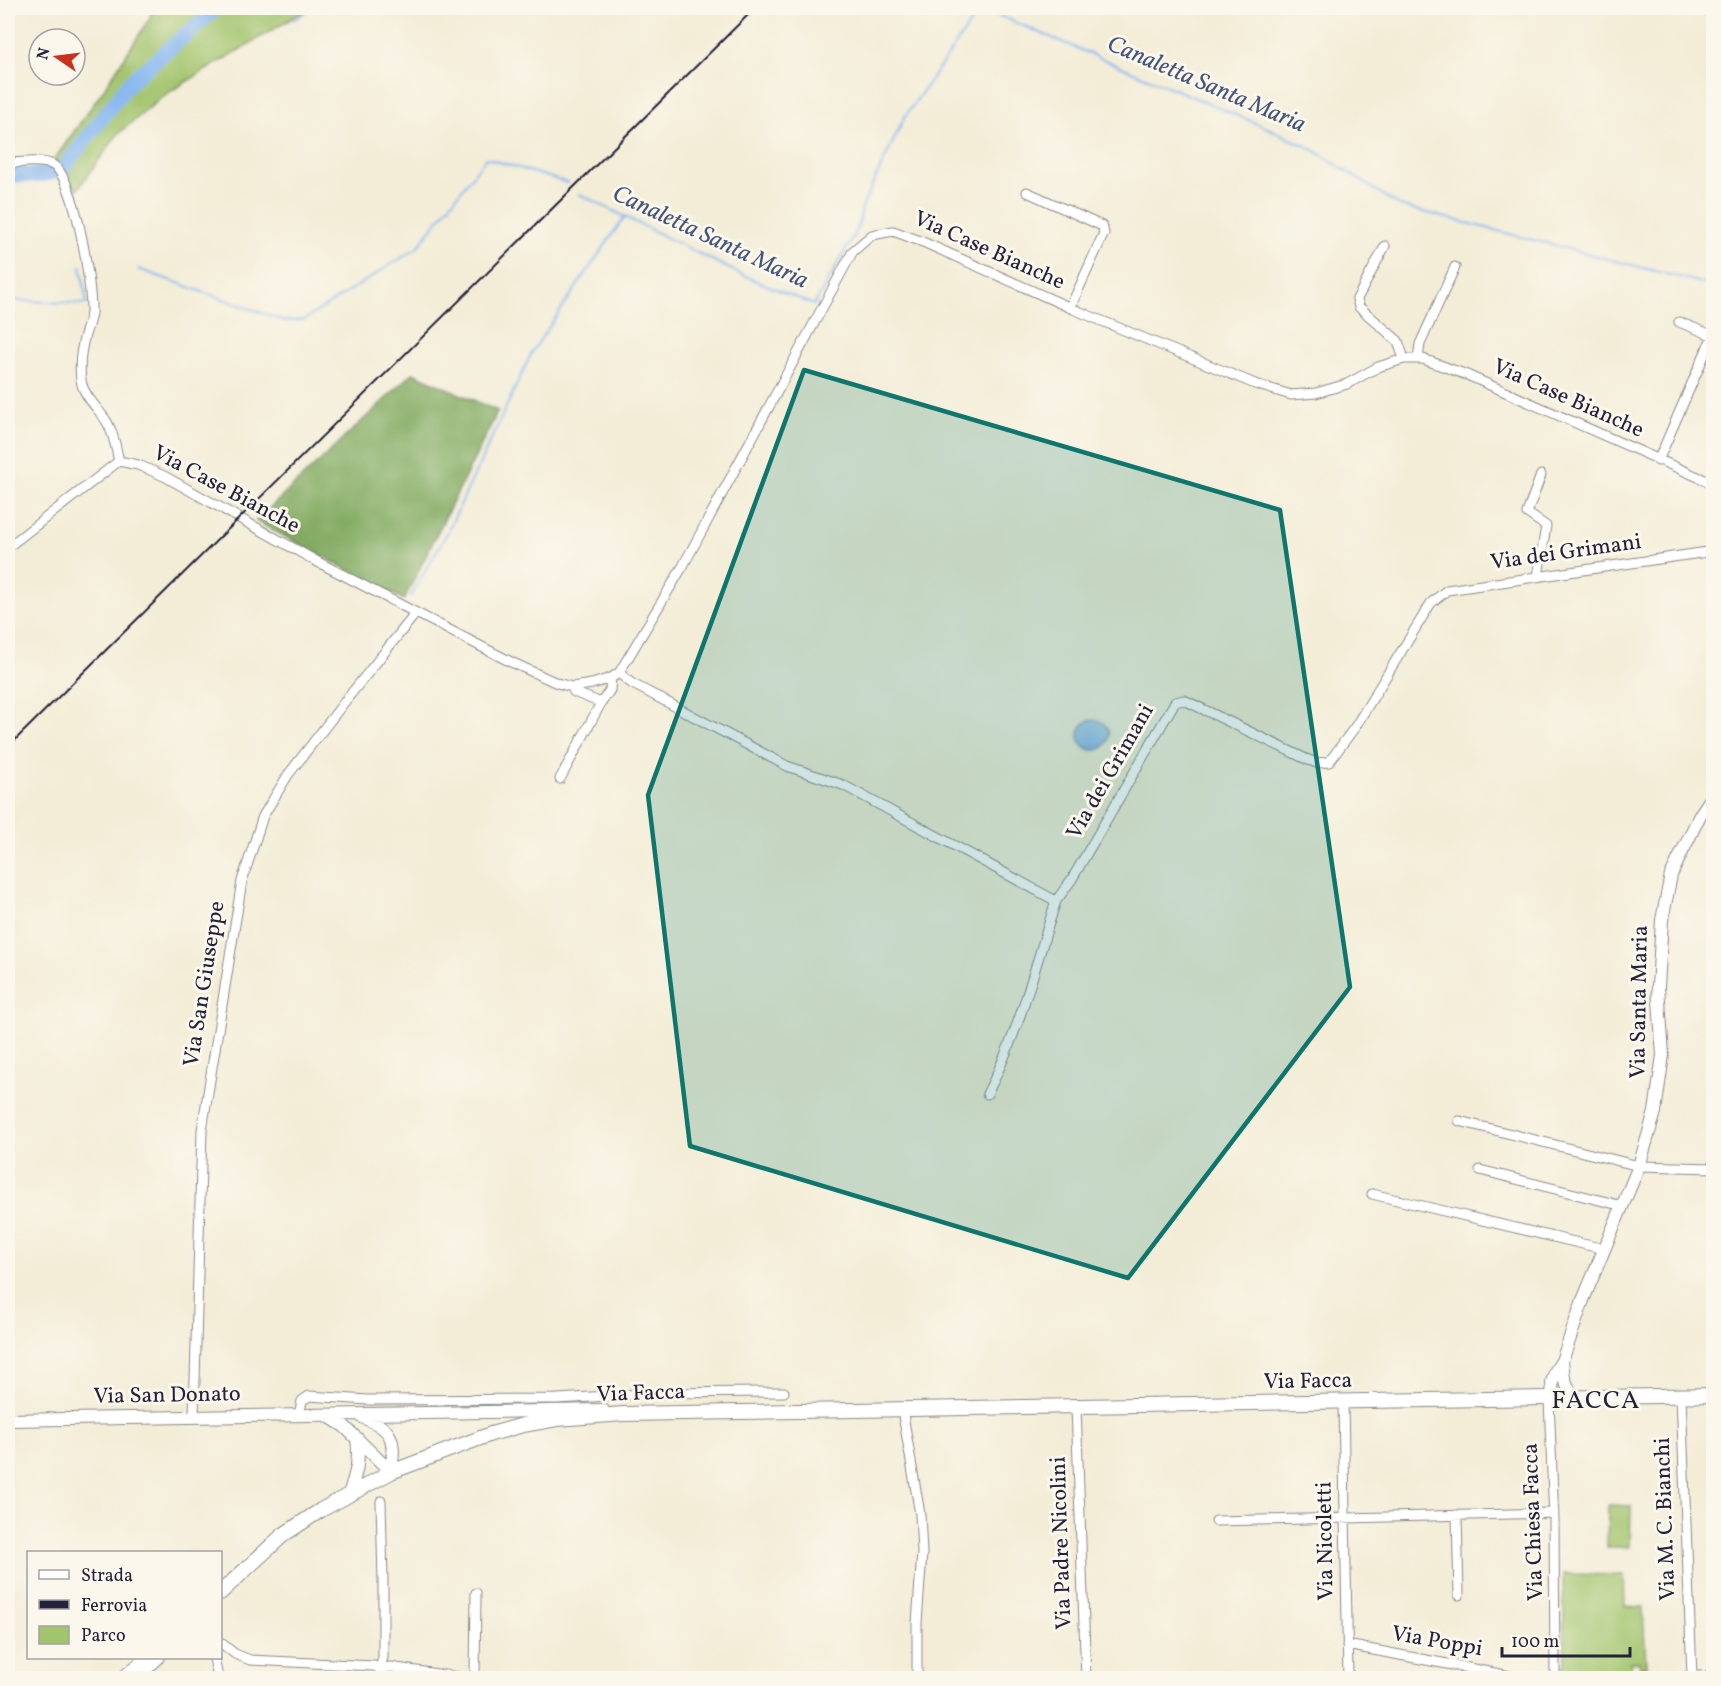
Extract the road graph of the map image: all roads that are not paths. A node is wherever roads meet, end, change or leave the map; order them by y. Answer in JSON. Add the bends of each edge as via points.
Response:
{"nodes":[{"id":1,"x":8,"y":163,"type":"edge"},
{"id":2,"x":1027,"y":192,"type":"dead end"},
{"id":3,"x":1385,"y":246,"type":"dead end"},
{"id":4,"x":1455,"y":267,"type":"dead end"},
{"id":5,"x":1070,"y":308,"type":"junction"},
{"id":6,"x":1679,"y":322,"type":"dead end"},
{"id":7,"x":1713,"y":336,"type":"edge"},
{"id":8,"x":1404,"y":359,"type":"junction"},
{"id":9,"x":1418,"y":359,"type":"junction"},
{"id":10,"x":1658,"y":460,"type":"junction"},
{"id":11,"x":119,"y":461,"type":"junction"},
{"id":12,"x":1541,"y":475,"type":"dead end"},
{"id":13,"x":1713,"y":484,"type":"edge"},
{"id":14,"x":8,"y":547,"type":"edge"},
{"id":15,"x":1713,"y":551,"type":"edge"},
{"id":16,"x":1538,"y":576,"type":"junction"},
{"id":17,"x":416,"y":613,"type":"junction"},
{"id":18,"x":615,"y":676,"type":"junction"},
{"id":19,"x":572,"y":687,"type":"junction"},
{"id":20,"x":601,"y":703,"type":"junction"},
{"id":21,"x":560,"y":779,"type":"dead end"},
{"id":22,"x":1713,"y":794,"type":"edge"},
{"id":23,"x":1056,"y":901,"type":"junction"},
{"id":24,"x":987,"y":1094,"type":"dead end"},
{"id":25,"x":1459,"y":1120,"type":"dead end"},
{"id":26,"x":1639,"y":1166,"type":"junction"},
{"id":27,"x":1713,"y":1168,"type":"edge"},
{"id":28,"x":1480,"y":1170,"type":"dead end"},
{"id":29,"x":1372,"y":1194,"type":"dead end"},
{"id":30,"x":1623,"y":1206,"type":"junction"},
{"id":31,"x":1604,"y":1249,"type":"junction"},
{"id":32,"x":1562,"y":1361,"type":"junction"},
{"id":33,"x":783,"y":1392,"type":"dead end"},
{"id":34,"x":1713,"y":1395,"type":"edge"},
{"id":35,"x":1681,"y":1396,"type":"junction"},
{"id":36,"x":1573,"y":1399,"type":"junction"},
{"id":37,"x":1551,"y":1400,"type":"junction"},
{"id":38,"x":1343,"y":1402,"type":"junction"},
{"id":39,"x":1076,"y":1407,"type":"junction"},
{"id":40,"x":902,"y":1409,"type":"junction"},
{"id":41,"x":624,"y":1414,"type":"junction"},
{"id":42,"x":299,"y":1415,"type":"junction"},
{"id":43,"x":356,"y":1415,"type":"junction"},
{"id":44,"x":194,"y":1416,"type":"junction"},
{"id":45,"x":328,"y":1416,"type":"junction"},
{"id":46,"x":8,"y":1420,"type":"edge"},
{"id":47,"x":357,"y":1438,"type":"junction"},
{"id":48,"x":391,"y":1472,"type":"junction"},
{"id":49,"x":348,"y":1494,"type":"junction"},
{"id":50,"x":381,"y":1501,"type":"dead end"},
{"id":51,"x":1554,"y":1513,"type":"junction"},
{"id":52,"x":1457,"y":1515,"type":"junction"},
{"id":53,"x":1345,"y":1519,"type":"junction"},
{"id":54,"x":1215,"y":1521,"type":"dead end"},
{"id":55,"x":267,"y":1550,"type":"junction"},
{"id":56,"x":222,"y":1591,"type":"edge"},
{"id":57,"x":476,"y":1593,"type":"dead end"},
{"id":58,"x":1459,"y":1595,"type":"dead end"},
{"id":59,"x":222,"y":1599,"type":"edge"},
{"id":60,"x":222,"y":1644,"type":"edge"},
{"id":61,"x":1347,"y":1645,"type":"junction"},
{"id":62,"x":147,"y":1659,"type":"edge"},
{"id":63,"x":159,"y":1659,"type":"edge"},
{"id":64,"x":214,"y":1659,"type":"edge"},
{"id":65,"x":380,"y":1669,"type":"junction"},
{"id":66,"x":1713,"y":1675,"type":"edge"},
{"id":67,"x":432,"y":1676,"type":"edge"},
{"id":68,"x":1692,"y":1676,"type":"junction"},
{"id":69,"x":124,"y":1678,"type":"edge"},
{"id":70,"x":133,"y":1678,"type":"edge"},
{"id":71,"x":218,"y":1678,"type":"edge"},
{"id":72,"x":385,"y":1678,"type":"edge"},
{"id":73,"x":464,"y":1678,"type":"edge"},
{"id":74,"x":475,"y":1678,"type":"edge"},
{"id":75,"x":917,"y":1678,"type":"edge"},
{"id":76,"x":1086,"y":1678,"type":"edge"},
{"id":77,"x":1348,"y":1678,"type":"edge"},
{"id":78,"x":1521,"y":1678,"type":"edge"},
{"id":79,"x":1555,"y":1678,"type":"edge"},
{"id":80,"x":1674,"y":1678,"type":"edge"}],
"edges":[{"from":1,"to":11,"type":"street","name":"Via Case Bianche","via":[[44,163],[56,168],[72,196],[90,291],[91,316],[80,363],[81,382],[108,423]]},
{"from":2,"to":5,"type":"street","via":[[1102,226],[1104,233]]},
{"from":3,"to":8,"type":"street","via":[[1357,299],[1359,307],[1398,342]]},
{"from":4,"to":9,"type":"street","via":[[1420,344]]},
{"from":5,"to":8,"type":"street","name":"Via Case Bianche","via":[[1291,395],[1347,384],[1378,367]]},
{"from":5,"to":18,"type":"street","name":"Via Case Bianche","via":[[893,231],[872,235],[853,251],[683,566]]},
{"from":6,"to":7,"type":"street"},
{"from":7,"to":10,"type":"street"},
{"from":8,"to":9,"type":"street","name":"Via Case Bianche"},
{"from":9,"to":10,"type":"street","name":"Via Case Bianche","via":[[1467,375]]},
{"from":10,"to":13,"type":"street","name":"Via Case Bianche"},
{"from":11,"to":14,"type":"street"},
{"from":11,"to":17,"type":"street","name":"Via Case Bianche","via":[[164,477]]},
{"from":12,"to":16,"type":"street","via":[[1527,513],[1546,526]]},
{"from":15,"to":16,"type":"street","name":"Via dei Grimani"},
{"from":16,"to":23,"type":"street","name":"Via dei Grimani","via":[[1447,590],[1431,603],[1329,762],[1306,759],[1184,700],[1175,702]]},
{"from":17,"to":19,"type":"street","name":"Via Case Bianche","via":[[511,662]]},
{"from":17,"to":44,"type":"street","name":"Via San Giuseppe","via":[[288,775],[263,816],[242,881],[202,1130]]},
{"from":18,"to":19,"type":"street"},
{"from":18,"to":20,"type":"street","name":"Via Case Bianche"},
{"from":18,"to":23,"type":"street","via":[[787,766],[843,785]]},
{"from":19,"to":20,"type":"street","name":"Via Case Bianche","via":[[574,692]]},
{"from":20,"to":21,"type":"street","name":"Via Case Bianche"},
{"from":22,"to":26,"type":"street","name":"Via Santa Maria","via":[[1671,875],[1662,920],[1658,987],[1663,1055],[1655,1112]]},
{"from":23,"to":24,"type":"street","via":[[1028,995]]},
{"from":25,"to":26,"type":"street"},
{"from":26,"to":27,"type":"street"},
{"from":26,"to":30,"type":"street","name":"Via Santa Maria"},
{"from":28,"to":30,"type":"street"},
{"from":29,"to":31,"type":"street"},
{"from":30,"to":31,"type":"street","name":"Via Santa Maria"},
{"from":31,"to":32,"type":"street","name":"Via Santa Maria"},
{"from":32,"to":36,"type":"street"},
{"from":32,"to":37,"type":"street","name":"Via Santa Maria","via":[[1552,1382]]},
{"from":33,"to":42,"type":"street","via":[[557,1399],[391,1400],[309,1396],[302,1401]]},
{"from":34,"to":35,"type":"main road","name":"Via Facca"},
{"from":35,"to":36,"type":"main road","name":"Via Facca"},
{"from":35,"to":68,"type":"street","name":"Via M. C. Bianchi"},
{"from":36,"to":37,"type":"main road","name":"Via Facca"},
{"from":37,"to":38,"type":"main road","name":"Via Facca"},
{"from":37,"to":51,"type":"street","name":"Via Chiesa Facca"},
{"from":38,"to":39,"type":"main road","name":"Via Facca"},
{"from":38,"to":53,"type":"street","name":"Via Nicoletti"},
{"from":39,"to":40,"type":"main road","name":"Via Facca"},
{"from":39,"to":76,"type":"street","name":"Via Padre Nicolini"},
{"from":40,"to":41,"type":"main road","name":"Via Facca"},
{"from":40,"to":75,"type":"street","via":[[920,1514]]},
{"from":41,"to":43,"type":"street","name":"Via San Donato","via":[[601,1410]]},
{"from":41,"to":48,"type":"main road","name":"Via Facca","via":[[523,1425]]},
{"from":42,"to":44,"type":"street","name":"Via San Donato"},
{"from":42,"to":45,"type":"street","name":"Via San Donato"},
{"from":43,"to":45,"type":"street","name":"Via San Donato"},
{"from":43,"to":48,"type":"street","name":"Via San Donato","via":[[387,1430],[394,1451]]},
{"from":44,"to":46,"type":"street","name":"Via San Donato"},
{"from":45,"to":47,"type":"street"},
{"from":47,"to":48,"type":"street"},
{"from":47,"to":49,"type":"street","via":[[360,1456]]},
{"from":48,"to":49,"type":"main road","name":"Via Facca"},
{"from":49,"to":55,"type":"main road","name":"Via Facca","via":[[283,1535]]},
{"from":50,"to":65,"type":"street"},
{"from":51,"to":52,"type":"street"},
{"from":51,"to":79,"type":"street","name":"Via Chiesa Facca"},
{"from":52,"to":53,"type":"street"},
{"from":52,"to":58,"type":"street"},
{"from":53,"to":54,"type":"street"},
{"from":53,"to":61,"type":"street","name":"Via Nicoletti"},
{"from":55,"to":56,"type":"main road","name":"Via Facca"},
{"from":55,"to":59,"type":"street"},
{"from":57,"to":74,"type":"street"},
{"from":60,"to":65,"type":"street","via":[[250,1660]]},
{"from":61,"to":77,"type":"street","name":"Via Nicoletti"},
{"from":61,"to":78,"type":"street","name":"Via Poppi"},
{"from":62,"to":69,"type":"main road"},
{"from":63,"to":70,"type":"street"},
{"from":64,"to":71,"type":"street"},
{"from":65,"to":67,"type":"street","via":[[390,1667]]},
{"from":65,"to":72,"type":"street"},
{"from":66,"to":68,"type":"street"},
{"from":67,"to":73,"type":"street"},
{"from":68,"to":80,"type":"street"}]}
